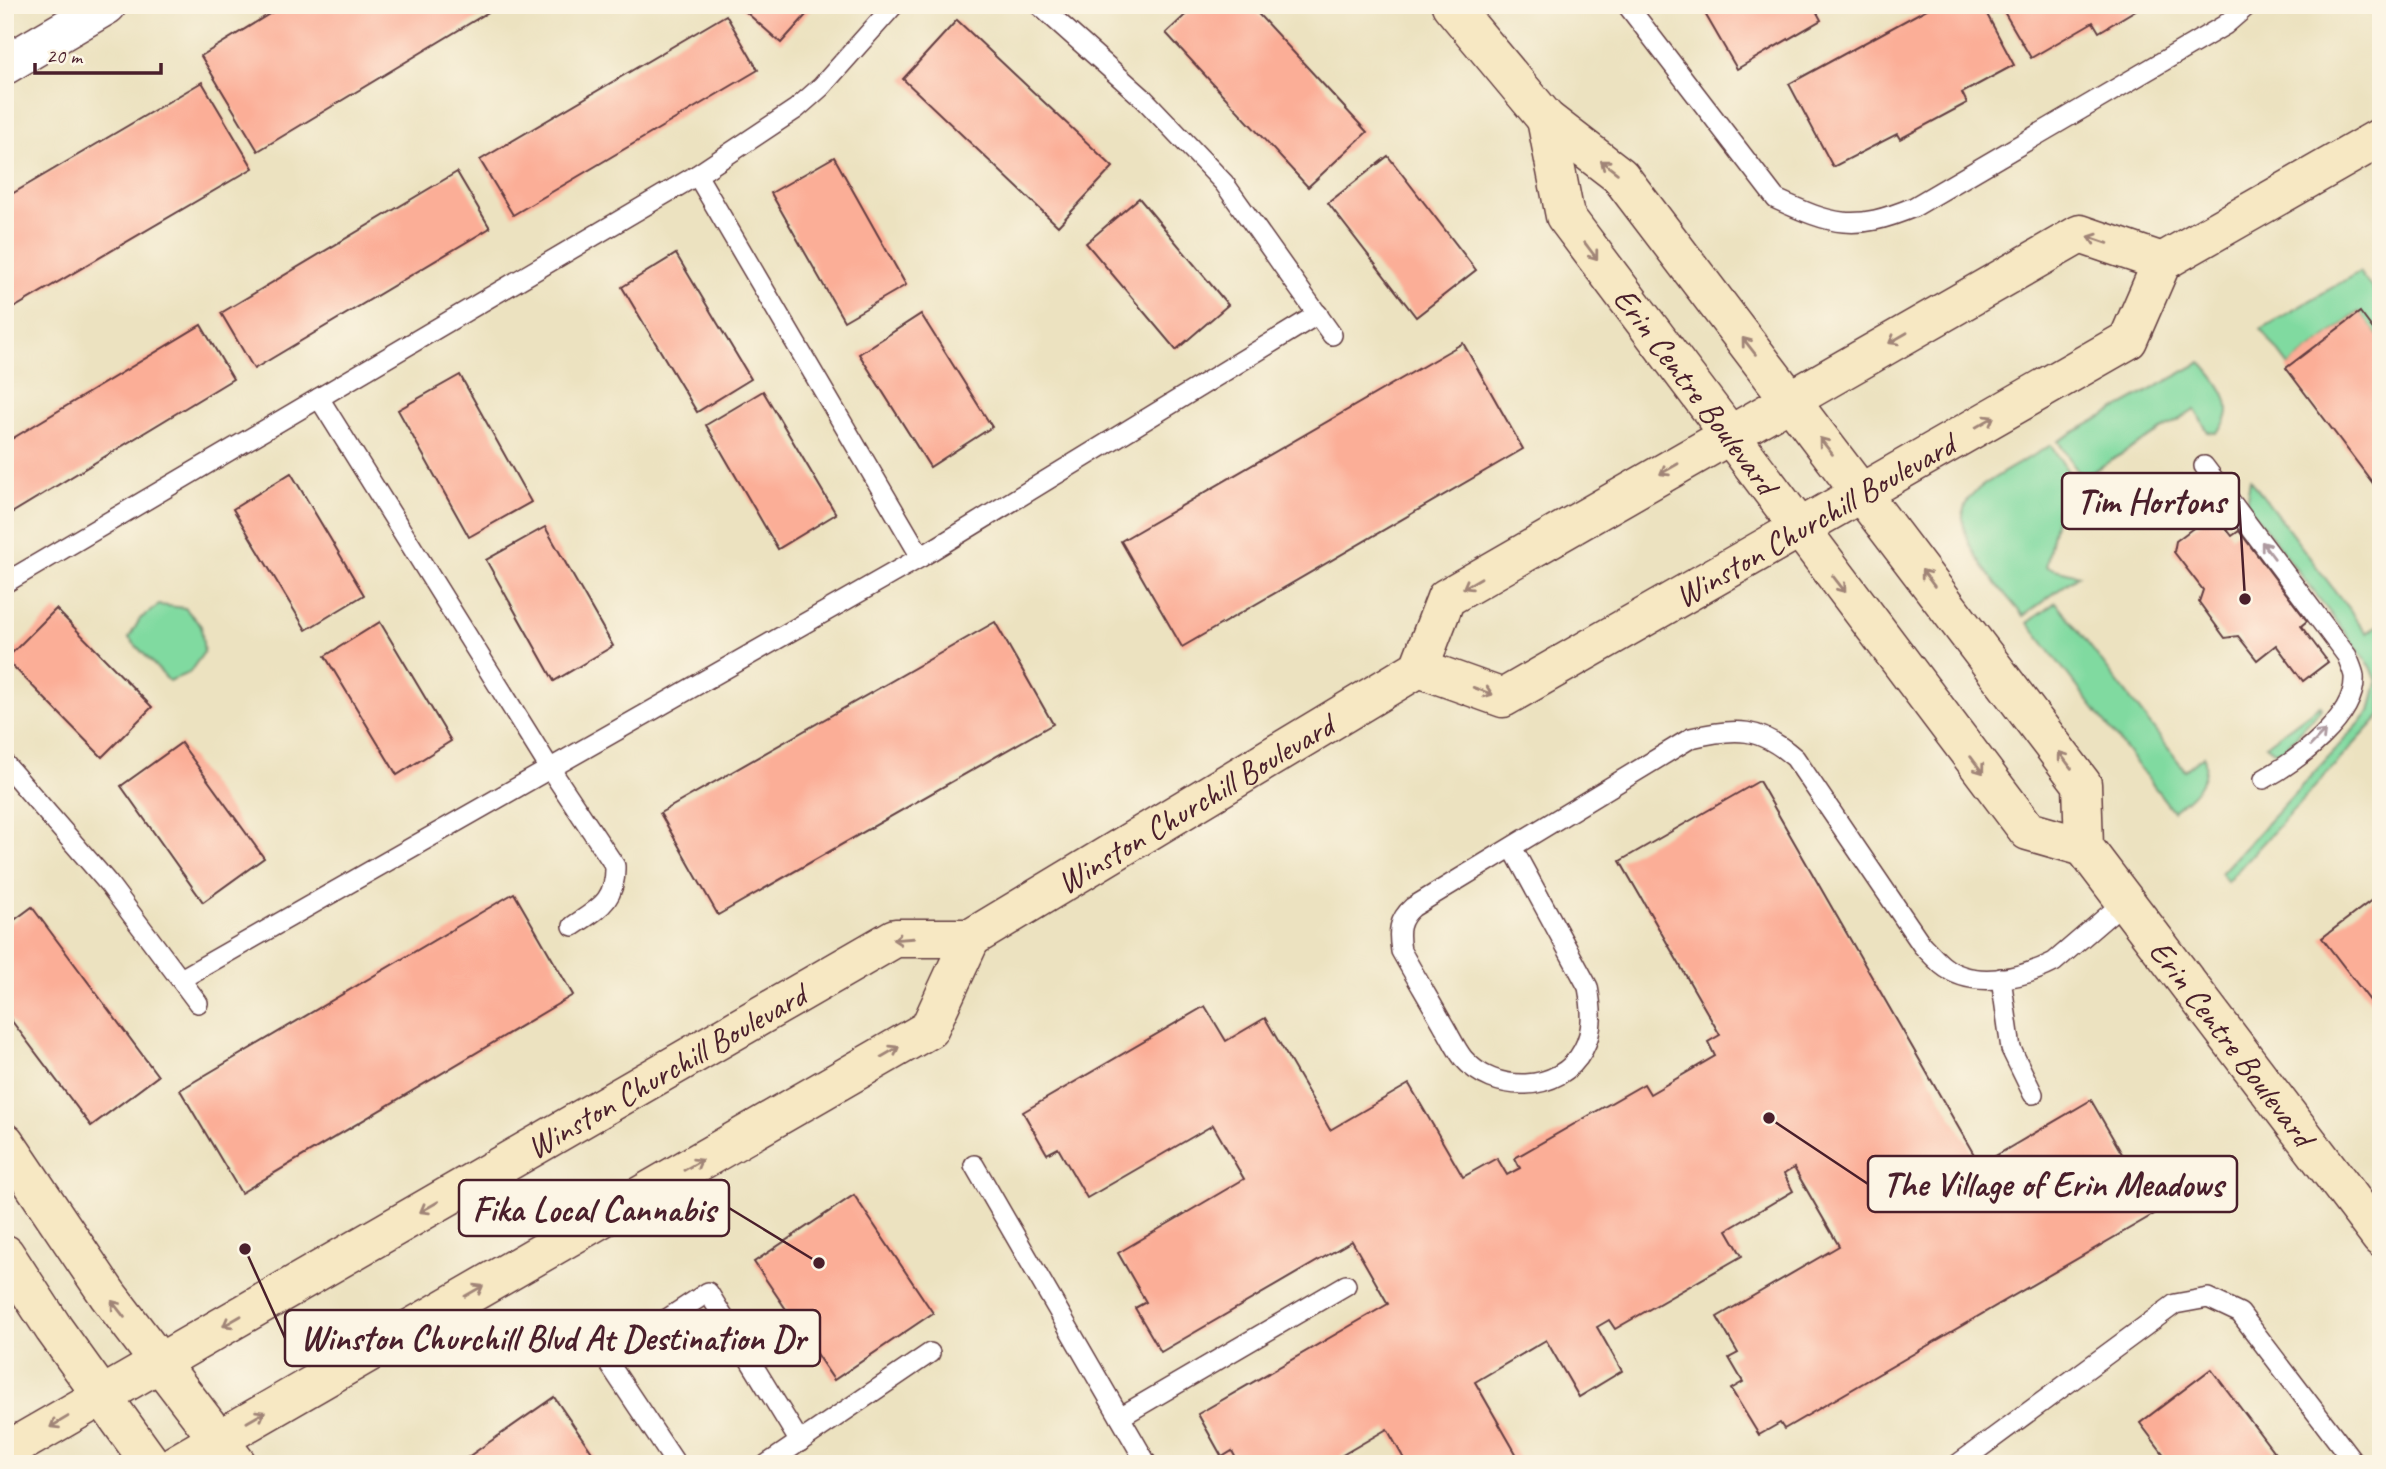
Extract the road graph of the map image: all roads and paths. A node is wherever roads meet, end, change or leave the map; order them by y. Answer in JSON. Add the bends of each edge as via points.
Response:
{"nodes":[{"id":1,"x":107,"y":5,"type":"edge"},
{"id":2,"x":894,"y":5,"type":"edge"},
{"id":3,"x":1039,"y":5,"type":"edge"},
{"id":4,"x":1451,"y":5,"type":"edge"},
{"id":5,"x":1627,"y":5,"type":"edge"},
{"id":6,"x":2248,"y":5,"type":"edge"},
{"id":7,"x":5,"y":65,"type":"edge"},
{"id":8,"x":1546,"y":119,"type":"junction"},
{"id":9,"x":2381,"y":138,"type":"edge"},
{"id":10,"x":696,"y":175,"type":"junction"},
{"id":11,"x":2162,"y":262,"type":"junction"},
{"id":12,"x":1318,"y":314,"type":"junction"},
{"id":13,"x":1332,"y":335,"type":"dead end"},
{"id":14,"x":319,"y":398,"type":"junction"},
{"id":15,"x":1791,"y":400,"type":"junction"},
{"id":16,"x":1728,"y":435,"type":"junction"},
{"id":17,"x":2204,"y":466,"type":"dead end"},
{"id":18,"x":1862,"y":492,"type":"junction"},
{"id":19,"x":1799,"y":529,"type":"junction"},
{"id":20,"x":921,"y":557,"type":"junction"},
{"id":21,"x":5,"y":583,"type":"edge"},
{"id":22,"x":1419,"y":668,"type":"junction"},
{"id":23,"x":5,"y":764,"type":"edge"},
{"id":24,"x":549,"y":767,"type":"junction"},
{"id":25,"x":2264,"y":779,"type":"dead end"},
{"id":26,"x":2084,"y":847,"type":"junction"},
{"id":27,"x":1513,"y":849,"type":"junction"},
{"id":28,"x":2125,"y":901,"type":"junction"},
{"id":29,"x":573,"y":926,"type":"dead end"},
{"id":30,"x":971,"y":939,"type":"junction"},
{"id":31,"x":2001,"y":978,"type":"junction"},
{"id":32,"x":181,"y":979,"type":"junction"},
{"id":33,"x":198,"y":1003,"type":"dead end"},
{"id":34,"x":2034,"y":1094,"type":"dead end"},
{"id":35,"x":5,"y":1142,"type":"edge"},
{"id":36,"x":974,"y":1165,"type":"dead end"},
{"id":37,"x":2376,"y":1221,"type":"edge"},
{"id":38,"x":5,"y":1254,"type":"edge"},
{"id":39,"x":1346,"y":1285,"type":"dead end"},
{"id":40,"x":930,"y":1353,"type":"dead end"},
{"id":41,"x":160,"y":1363,"type":"junction"},
{"id":42,"x":103,"y":1396,"type":"junction"},
{"id":43,"x":1120,"y":1417,"type":"junction"},
{"id":44,"x":800,"y":1442,"type":"junction"},
{"id":45,"x":228,"y":1451,"type":"edge"},
{"id":46,"x":5,"y":1452,"type":"edge"},
{"id":47,"x":151,"y":1464,"type":"edge"},
{"id":48,"x":176,"y":1464,"type":"edge"},
{"id":49,"x":676,"y":1464,"type":"edge"},
{"id":50,"x":767,"y":1464,"type":"edge"},
{"id":51,"x":1147,"y":1464,"type":"edge"},
{"id":52,"x":1958,"y":1464,"type":"edge"},
{"id":53,"x":2354,"y":1464,"type":"edge"}],
"edges":[{"from":1,"to":7,"type":"street"},
{"from":2,"to":10,"type":"lane","via":[[821,88]]},
{"from":3,"to":12,"type":"lane","via":[[1144,99],[1224,183]]},
{"from":4,"to":8,"type":"main road","name":"Erin Centre Boulevard"},
{"from":5,"to":6,"type":"lane","via":[[1776,198],[1811,215],[1848,225],[1882,220],[1914,207],[2225,25]]},
{"from":15,"to":8,"type":"main road","name":"Erin Centre Boulevard","one_way":true,"via":[[1620,176]]},
{"from":8,"to":16,"type":"main road","name":"Erin Centre Boulevard","one_way":true,"via":[[1565,216]]},
{"from":9,"to":11,"type":"main road"},
{"from":10,"to":14,"type":"lane"},
{"from":10,"to":20,"type":"lane"},
{"from":11,"to":15,"type":"main road","one_way":true,"via":[[2080,234]]},
{"from":18,"to":11,"type":"main road","name":"Winston Churchill Boulevard","one_way":true,"via":[[2128,340]]},
{"from":12,"to":13,"type":"lane"},
{"from":12,"to":20,"type":"lane"},
{"from":14,"to":21,"type":"lane"},
{"from":14,"to":24,"type":"lane"},
{"from":15,"to":16,"type":"main road"},
{"from":18,"to":15,"type":"main road","name":"Erin Centre Boulevard","one_way":true},
{"from":16,"to":19,"type":"main road","name":"Erin Centre Boulevard"},
{"from":16,"to":22,"type":"main road","one_way":true,"via":[[1446,598]]},
{"from":25,"to":17,"type":"lane","one_way":true,"via":[[2297,760],[2340,715],[2350,698],[2354,677],[2347,656]]},
{"from":18,"to":19,"type":"main road","name":"Winston Churchill Boulevard"},
{"from":26,"to":18,"type":"main road","name":"Erin Centre Boulevard","one_way":true,"via":[[2082,784]]},
{"from":22,"to":19,"type":"main road","name":"Winston Churchill Boulevard","one_way":true,"via":[[1503,698]]},
{"from":19,"to":26,"type":"main road","name":"Erin Centre Boulevard","one_way":true,"via":[[2028,831]]},
{"from":20,"to":24,"type":"lane"},
{"from":22,"to":30,"type":"main road","name":"Winston Churchill Boulevard"},
{"from":23,"to":32,"type":"lane","via":[[108,883]]},
{"from":24,"to":29,"type":"lane","via":[[615,866],[616,882],[607,902]]},
{"from":24,"to":32,"type":"lane"},
{"from":26,"to":28,"type":"main road","name":"Erin Centre Boulevard"},
{"from":27,"to":27,"type":"lane","via":[[1413,907],[1402,916],[1398,934],[1401,951],[1464,1059],[1491,1080],[1521,1085],[1541,1083],[1567,1069],[1583,1052],[1592,1009],[1588,987]]},
{"from":27,"to":31,"type":"lane","via":[[1691,738],[1736,730],[1754,733],[1775,740],[1795,758],[1922,945],[1944,967],[1973,978]]},
{"from":28,"to":31,"type":"lane","via":[[2054,962]]},
{"from":28,"to":37,"type":"main road","name":"Erin Centre Boulevard"},
{"from":30,"to":41,"type":"main road","name":"Winston Churchill Boulevard","one_way":true,"via":[[895,938]]},
{"from":45,"to":30,"type":"main road","one_way":true,"via":[[929,1029]]},
{"from":31,"to":34,"type":"lane","via":[[2011,1049]]},
{"from":32,"to":33,"type":"lane"},
{"from":41,"to":35,"type":"main road","one_way":true,"via":[[108,1296]]},
{"from":36,"to":43,"type":"lane"},
{"from":38,"to":42,"type":"main road"},
{"from":39,"to":43,"type":"lane"},
{"from":40,"to":44,"type":"lane"},
{"from":41,"to":42,"type":"main road","name":"Winston Churchill Boulevard"},
{"from":41,"to":45,"type":"main road"},
{"from":42,"to":46,"type":"main road","name":"Winston Churchill Boulevard","one_way":true},
{"from":42,"to":47,"type":"main road"},
{"from":43,"to":51,"type":"lane"},
{"from":44,"to":49,"type":"lane","via":[[708,1292],[606,1359]]},
{"from":44,"to":50,"type":"lane"},
{"from":45,"to":48,"type":"main road"},
{"from":52,"to":53,"type":"lane","via":[[2175,1304],[2208,1298],[2240,1313]]}]}
